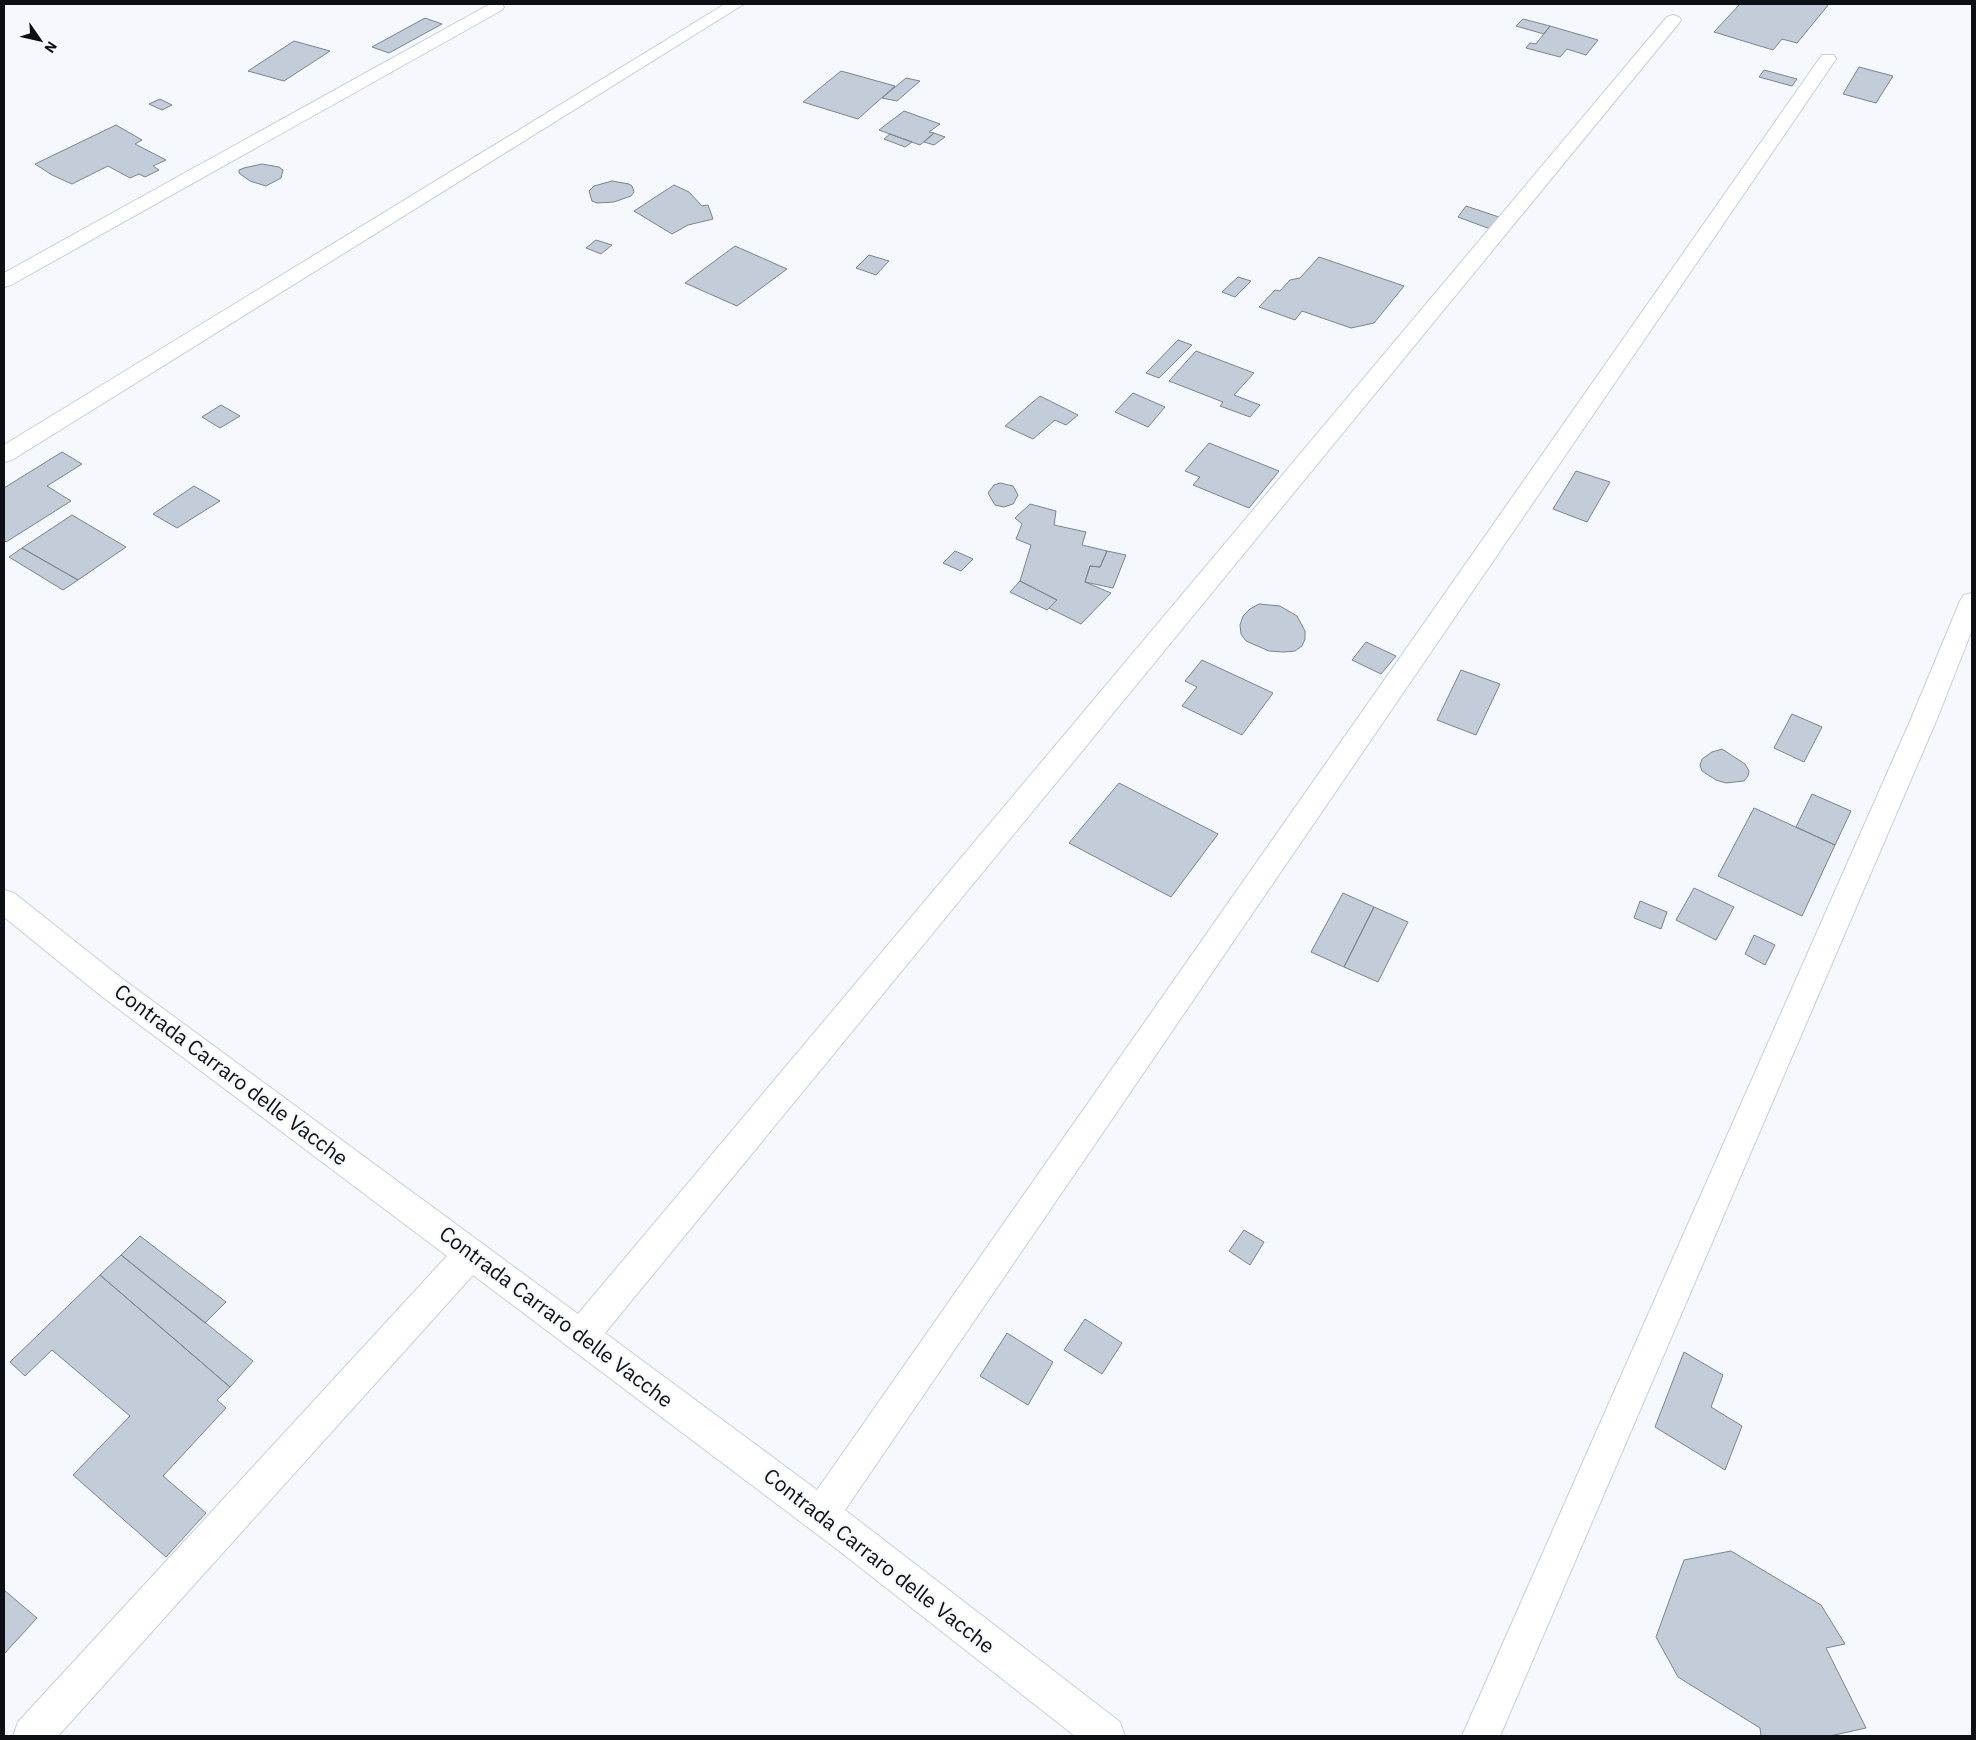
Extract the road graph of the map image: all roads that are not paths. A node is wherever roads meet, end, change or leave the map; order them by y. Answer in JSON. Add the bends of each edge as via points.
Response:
{"nodes":[{"id":1,"x":736,"y":4,"type":"edge"},
{"id":2,"x":496,"y":6,"type":"dead end"},
{"id":3,"x":1673,"y":20,"type":"dead end"},
{"id":4,"x":1828,"y":59,"type":"dead end"},
{"id":5,"x":4,"y":281,"type":"edge"},
{"id":6,"x":4,"y":456,"type":"edge"},
{"id":7,"x":1972,"y":602,"type":"edge"},
{"id":8,"x":4,"y":901,"type":"edge"},
{"id":9,"x":471,"y":1254,"type":"junction"},
{"id":10,"x":581,"y":1336,"type":"junction"},
{"id":11,"x":821,"y":1514,"type":"junction"},
{"id":12,"x":32,"y":1736,"type":"edge"},
{"id":13,"x":1106,"y":1736,"type":"edge"},
{"id":14,"x":1481,"y":1736,"type":"edge"}],
"edges":[{"from":1,"to":6,"type":"street"},
{"from":2,"to":5,"type":"street"},
{"from":3,"to":10,"type":"street"},
{"from":4,"to":11,"type":"street"},
{"from":7,"to":14,"type":"street"},
{"from":8,"to":9,"type":"street","name":"Contrada Carraro delle Vacche","via":[[110,986]]},
{"from":9,"to":10,"type":"street","name":"Contrada Carraro delle Vacche"},
{"from":9,"to":12,"type":"street"},
{"from":10,"to":11,"type":"street","name":"Contrada Carraro delle Vacche"},
{"from":11,"to":13,"type":"street","name":"Contrada Carraro delle Vacche"}]}
